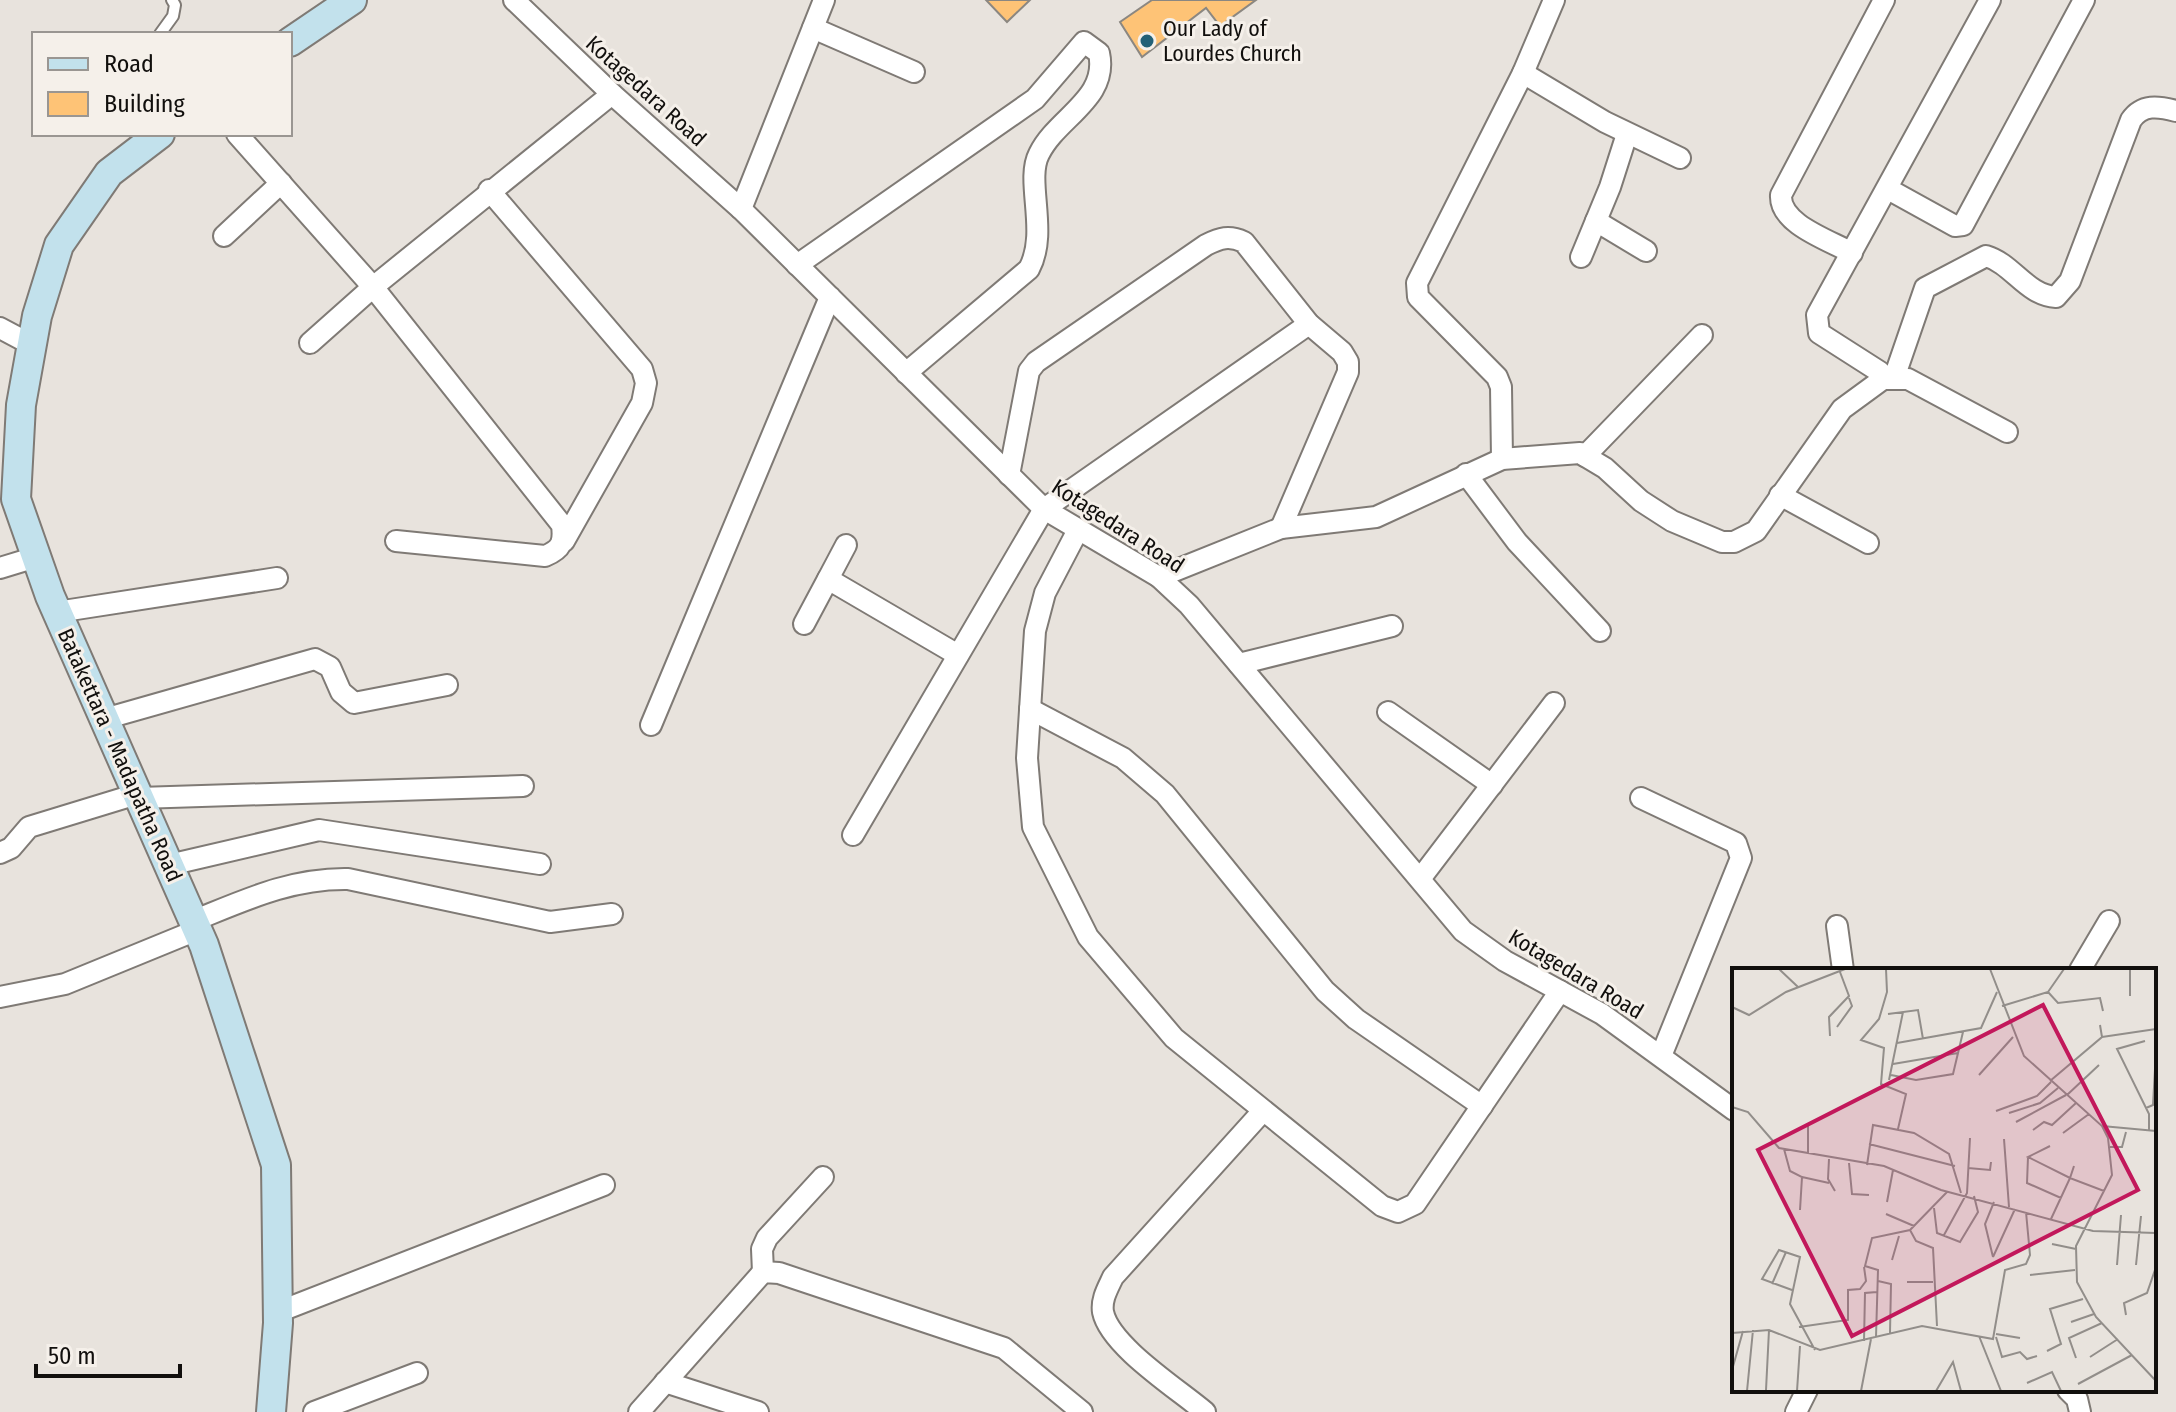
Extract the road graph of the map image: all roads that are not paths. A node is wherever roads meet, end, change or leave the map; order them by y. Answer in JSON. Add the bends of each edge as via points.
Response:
{"nodes":[{"id":1,"x":172,"y":0,"type":"edge"},
{"id":2,"x":352,"y":0,"type":"edge"},
{"id":3,"x":514,"y":0,"type":"edge"},
{"id":4,"x":824,"y":0,"type":"edge"},
{"id":5,"x":1554,"y":0,"type":"edge"},
{"id":6,"x":1884,"y":0,"type":"edge"},
{"id":7,"x":1990,"y":0,"type":"edge"},
{"id":8,"x":2084,"y":0,"type":"edge"},
{"id":9,"x":813,"y":28,"type":"junction"},
{"id":10,"x":161,"y":32,"type":"edge"},
{"id":11,"x":292,"y":41,"type":"edge"},
{"id":12,"x":914,"y":72,"type":"dead end"},
{"id":13,"x":1523,"y":73,"type":"junction"},
{"id":14,"x":612,"y":94,"type":"junction"},
{"id":15,"x":2176,"y":111,"type":"edge"},
{"id":16,"x":1627,"y":134,"type":"junction"},
{"id":17,"x":157,"y":136,"type":"edge"},
{"id":18,"x":239,"y":136,"type":"edge"},
{"id":19,"x":1680,"y":158,"type":"dead end"},
{"id":20,"x":281,"y":183,"type":"junction"},
{"id":21,"x":1888,"y":189,"type":"junction"},
{"id":22,"x":489,"y":190,"type":"junction"},
{"id":23,"x":741,"y":209,"type":"junction"},
{"id":24,"x":1596,"y":221,"type":"junction"},
{"id":25,"x":224,"y":236,"type":"dead end"},
{"id":26,"x":1646,"y":251,"type":"dead end"},
{"id":27,"x":1852,"y":253,"type":"junction"},
{"id":28,"x":1581,"y":257,"type":"dead end"},
{"id":29,"x":797,"y":265,"type":"junction"},
{"id":30,"x":373,"y":287,"type":"junction"},
{"id":31,"x":830,"y":297,"type":"junction"},
{"id":32,"x":1309,"y":324,"type":"junction"},
{"id":33,"x":0,"y":328,"type":"edge"},
{"id":34,"x":1702,"y":335,"type":"dead end"},
{"id":35,"x":310,"y":343,"type":"dead end"},
{"id":36,"x":32,"y":345,"type":"junction"},
{"id":37,"x":906,"y":373,"type":"junction"},
{"id":38,"x":1889,"y":378,"type":"junction"},
{"id":39,"x":2007,"y":432,"type":"dead end"},
{"id":40,"x":1585,"y":456,"type":"junction"},
{"id":41,"x":1502,"y":459,"type":"junction"},
{"id":42,"x":1466,"y":474,"type":"junction"},
{"id":43,"x":1009,"y":475,"type":"junction"},
{"id":44,"x":8,"y":495,"type":"edge"},
{"id":45,"x":1780,"y":495,"type":"junction"},
{"id":46,"x":1044,"y":509,"type":"junction"},
{"id":47,"x":1281,"y":528,"type":"junction"},
{"id":48,"x":1078,"y":530,"type":"junction"},
{"id":49,"x":396,"y":541,"type":"dead end"},
{"id":50,"x":564,"y":541,"type":"junction"},
{"id":51,"x":1868,"y":543,"type":"dead end"},
{"id":52,"x":846,"y":545,"type":"dead end"},
{"id":53,"x":36,"y":557,"type":"junction"},
{"id":54,"x":0,"y":568,"type":"edge"},
{"id":55,"x":1159,"y":577,"type":"junction"},
{"id":56,"x":277,"y":578,"type":"dead end"},
{"id":57,"x":828,"y":579,"type":"junction"},
{"id":58,"x":57,"y":612,"type":"junction"},
{"id":59,"x":804,"y":624,"type":"dead end"},
{"id":60,"x":1392,"y":626,"type":"dead end"},
{"id":61,"x":1600,"y":631,"type":"dead end"},
{"id":62,"x":958,"y":655,"type":"junction"},
{"id":63,"x":1239,"y":664,"type":"junction"},
{"id":64,"x":447,"y":685,"type":"dead end"},
{"id":65,"x":1554,"y":703,"type":"dead end"},
{"id":66,"x":1030,"y":709,"type":"junction"},
{"id":67,"x":1388,"y":712,"type":"dead end"},
{"id":68,"x":104,"y":719,"type":"junction"},
{"id":69,"x":651,"y":725,"type":"dead end"},
{"id":70,"x":1492,"y":785,"type":"junction"},
{"id":71,"x":523,"y":786,"type":"dead end"},
{"id":72,"x":138,"y":796,"type":"junction"},
{"id":73,"x":1641,"y":798,"type":"dead end"},
{"id":74,"x":853,"y":835,"type":"dead end"},
{"id":75,"x":0,"y":853,"type":"edge"},
{"id":76,"x":540,"y":864,"type":"dead end"},
{"id":77,"x":169,"y":865,"type":"junction"},
{"id":78,"x":1420,"y":879,"type":"junction"},
{"id":79,"x":612,"y":914,"type":"dead end"},
{"id":80,"x":2109,"y":921,"type":"dead end"},
{"id":81,"x":195,"y":925,"type":"junction"},
{"id":82,"x":1837,"y":926,"type":"dead end"},
{"id":83,"x":1843,"y":968,"type":"edge"},
{"id":84,"x":2081,"y":968,"type":"edge"},
{"id":85,"x":1560,"y":991,"type":"junction"},
{"id":86,"x":0,"y":997,"type":"edge"},
{"id":87,"x":1661,"y":1056,"type":"junction"},
{"id":88,"x":1482,"y":1106,"type":"junction"},
{"id":89,"x":1732,"y":1109,"type":"edge"},
{"id":90,"x":1262,"y":1112,"type":"junction"},
{"id":91,"x":823,"y":1177,"type":"dead end"},
{"id":92,"x":604,"y":1185,"type":"dead end"},
{"id":93,"x":763,"y":1272,"type":"junction"},
{"id":94,"x":278,"y":1312,"type":"junction"},
{"id":95,"x":417,"y":1373,"type":"dead end"},
{"id":96,"x":665,"y":1382,"type":"junction"},
{"id":97,"x":1806,"y":1392,"type":"edge"},
{"id":98,"x":2070,"y":1392,"type":"edge"},
{"id":99,"x":271,"y":1412,"type":"edge"},
{"id":100,"x":314,"y":1412,"type":"edge"},
{"id":101,"x":639,"y":1412,"type":"edge"},
{"id":102,"x":758,"y":1412,"type":"edge"},
{"id":103,"x":1082,"y":1412,"type":"edge"},
{"id":104,"x":1205,"y":1412,"type":"edge"},
{"id":105,"x":1796,"y":1412,"type":"edge"},
{"id":106,"x":2080,"y":1412,"type":"edge"}],
"edges":[{"from":1,"to":10,"type":"lane","via":[[173,16]]},
{"from":2,"to":11,"type":"street"},
{"from":3,"to":14,"type":"street","name":"Kotagedara Road"},
{"from":4,"to":9,"type":"street"},
{"from":5,"to":13,"type":"street"},
{"from":6,"to":27,"type":"street","via":[[1781,195],[1787,216]]},
{"from":7,"to":21,"type":"street"},
{"from":8,"to":21,"type":"street","via":[[1963,225],[1955,226]]},
{"from":9,"to":12,"type":"street"},
{"from":9,"to":23,"type":"street"},
{"from":13,"to":16,"type":"street"},
{"from":13,"to":41,"type":"street","via":[[1417,283],[1418,297],[1497,377]]},
{"from":14,"to":22,"type":"street"},
{"from":14,"to":23,"type":"street","name":"Kotagedara Road"},
{"from":15,"to":38,"type":"street","via":[[2152,106],[2131,120],[2070,281],[2056,297],[2034,291],[2003,263],[1986,256],[1925,288]]},
{"from":16,"to":19,"type":"street"},
{"from":16,"to":24,"type":"street"},
{"from":17,"to":36,"type":"street","name":"Batakettara - Madapatha Road","via":[[109,173],[59,245]]},
{"from":18,"to":20,"type":"street"},
{"from":20,"to":25,"type":"street"},
{"from":20,"to":30,"type":"street"},
{"from":21,"to":27,"type":"street"},
{"from":22,"to":30,"type":"street"},
{"from":22,"to":50,"type":"street","via":[[642,369],[646,383],[642,403]]},
{"from":23,"to":29,"type":"street","name":"Kotagedara Road"},
{"from":24,"to":26,"type":"street"},
{"from":24,"to":28,"type":"street"},
{"from":27,"to":38,"type":"street","via":[[1817,315],[1816,328]]},
{"from":29,"to":31,"type":"street","name":"Kotagedara Road"},
{"from":29,"to":37,"type":"street","via":[[1035,99],[1084,42],[1099,53],[1100,83],[1036,158],[1037,254],[1029,269]]},
{"from":30,"to":35,"type":"street"},
{"from":30,"to":50,"type":"street","via":[[562,525]]},
{"from":31,"to":37,"type":"street","name":"Kotagedara Road"},
{"from":31,"to":69,"type":"street"},
{"from":32,"to":43,"type":"street","via":[[1244,242],[1221,237],[1036,362],[1029,371]]},
{"from":32,"to":46,"type":"street"},
{"from":32,"to":47,"type":"street","via":[[1342,352],[1348,372]]},
{"from":33,"to":36,"type":"street"},
{"from":34,"to":40,"type":"street"},
{"from":36,"to":44,"type":"street","name":"Batakettara - Madapatha Road"},
{"from":37,"to":43,"type":"street","name":"Kotagedara Road"},
{"from":38,"to":39,"type":"street","via":[[1908,379]]},
{"from":38,"to":45,"type":"street","via":[[1842,409]]},
{"from":40,"to":41,"type":"street"},
{"from":40,"to":45,"type":"street","via":[[1672,521],[1722,542],[1756,531]]},
{"from":41,"to":42,"type":"street"},
{"from":42,"to":47,"type":"street","via":[[1376,517]]},
{"from":42,"to":61,"type":"street","via":[[1517,542]]},
{"from":43,"to":46,"type":"street","name":"Kotagedara Road"},
{"from":44,"to":53,"type":"street","name":"Batakettara - Madapatha Road"},
{"from":45,"to":51,"type":"street"},
{"from":46,"to":48,"type":"street","name":"Kotagedara Road"},
{"from":46,"to":62,"type":"street"},
{"from":47,"to":55,"type":"street"},
{"from":48,"to":55,"type":"street","name":"Kotagedara Road"},
{"from":48,"to":66,"type":"street","via":[[1039,612]]},
{"from":49,"to":50,"type":"street","via":[[545,556]]},
{"from":52,"to":57,"type":"street"},
{"from":53,"to":54,"type":"street"},
{"from":53,"to":58,"type":"street","name":"Batakettara - Madapatha Road"},
{"from":55,"to":63,"type":"street","name":"Kotagedara Road"},
{"from":56,"to":58,"type":"street"},
{"from":57,"to":59,"type":"street"},
{"from":57,"to":62,"type":"street"},
{"from":58,"to":68,"type":"street","name":"Batakettara - Madapatha Road"},
{"from":60,"to":63,"type":"street"},
{"from":62,"to":74,"type":"street"},
{"from":63,"to":78,"type":"street","name":"Kotagedara Road"},
{"from":64,"to":68,"type":"street","via":[[354,703],[341,692],[330,667],[315,659]]},
{"from":65,"to":70,"type":"street"},
{"from":66,"to":88,"type":"street","via":[[1114,752],[1165,794],[1325,991],[1356,1019]]},
{"from":66,"to":90,"type":"street","via":[[1027,758],[1033,827],[1088,937],[1174,1038]]},
{"from":67,"to":70,"type":"street"},
{"from":68,"to":72,"type":"street","name":"Batakettara - Madapatha Road"},
{"from":70,"to":78,"type":"street"},
{"from":71,"to":72,"type":"street"},
{"from":72,"to":75,"type":"street","via":[[29,827]]},
{"from":72,"to":77,"type":"street","name":"Batakettara - Madapatha Road"},
{"from":73,"to":87,"type":"street","via":[[1736,843],[1741,858]]},
{"from":76,"to":77,"type":"street","via":[[319,830]]},
{"from":77,"to":81,"type":"street","name":"Batakettara - Madapatha Road"},
{"from":78,"to":85,"type":"street","name":"Kotagedara Road","via":[[1463,931]]},
{"from":79,"to":81,"type":"street","via":[[550,922],[348,879],[322,879],[278,886]]},
{"from":80,"to":84,"type":"street"},
{"from":81,"to":86,"type":"street","via":[[65,984]]},
{"from":81,"to":94,"type":"street","name":"Batakettara - Madapatha Road","via":[[276,1165]]},
{"from":82,"to":83,"type":"street"},
{"from":85,"to":87,"type":"street","name":"Kotagedara Road"},
{"from":85,"to":88,"type":"street"},
{"from":87,"to":89,"type":"street","name":"Kotagedara Road"},
{"from":88,"to":90,"type":"street","via":[[1415,1204],[1398,1212],[1382,1206]]},
{"from":90,"to":104,"type":"street","via":[[1113,1277],[1104,1298],[1103,1312],[1112,1334]]},
{"from":91,"to":93,"type":"street","via":[[767,1238]]},
{"from":92,"to":94,"type":"street"},
{"from":93,"to":96,"type":"street"},
{"from":93,"to":103,"type":"street","via":[[1004,1348]]},
{"from":94,"to":99,"type":"street","name":"Batakettara - Madapatha Road"},
{"from":95,"to":100,"type":"street"},
{"from":96,"to":101,"type":"street"},
{"from":96,"to":102,"type":"street"},
{"from":97,"to":105,"type":"street"},
{"from":98,"to":106,"type":"street"}]}
